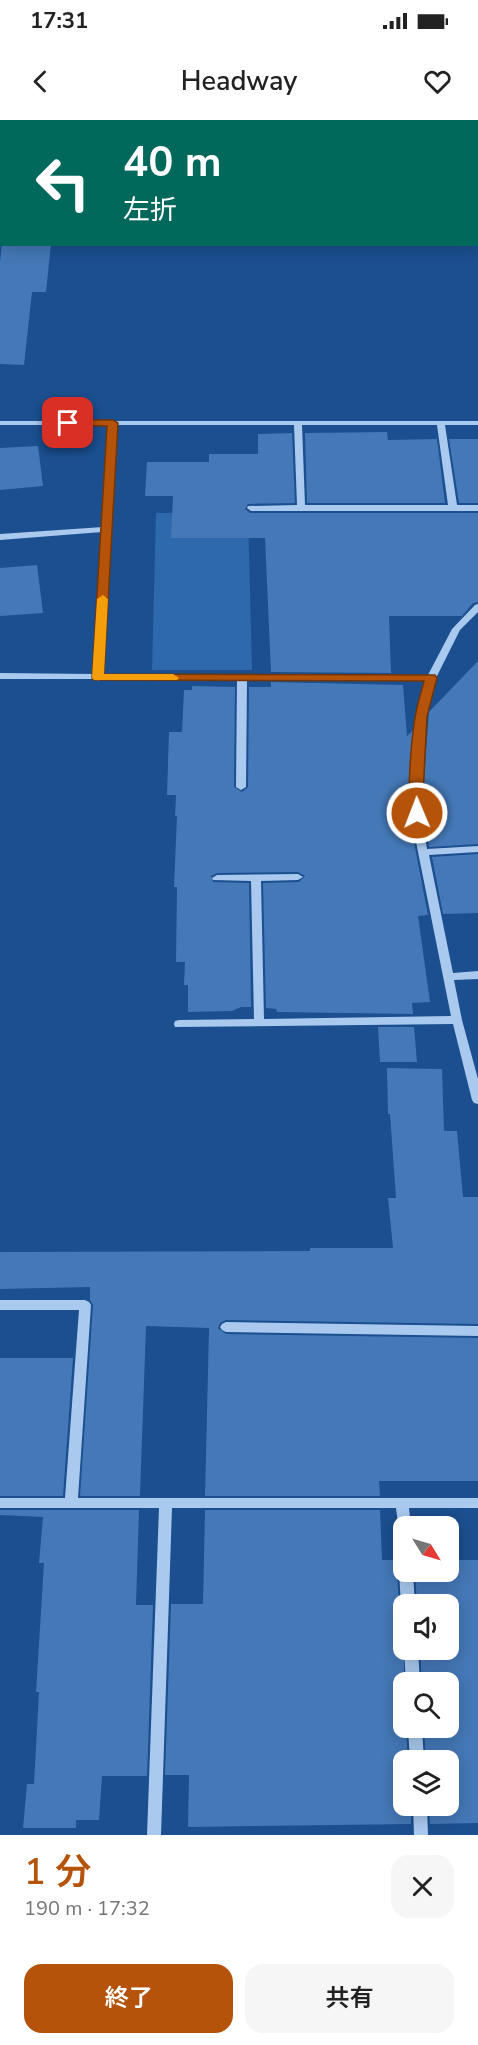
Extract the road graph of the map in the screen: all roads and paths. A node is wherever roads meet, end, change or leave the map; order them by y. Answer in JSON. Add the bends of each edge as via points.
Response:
{"nodes":[{"id":1,"x":0,"y":423,"type":"edge"},
{"id":2,"x":113,"y":423,"type":"junction"},
{"id":3,"x":298,"y":423,"type":"junction"},
{"id":4,"x":441,"y":423,"type":"junction"},
{"id":5,"x":478,"y":423,"type":"edge"},
{"id":6,"x":251,"y":508,"type":"dead end"},
{"id":7,"x":301,"y":508,"type":"junction"},
{"id":8,"x":453,"y":508,"type":"junction"},
{"id":9,"x":478,"y":508,"type":"edge"},
{"id":10,"x":107,"y":529,"type":"junction"},
{"id":11,"x":0,"y":537,"type":"edge"},
{"id":12,"x":478,"y":606,"type":"edge"},
{"id":13,"x":0,"y":676,"type":"edge"},
{"id":14,"x":98,"y":678,"type":"junction"},
{"id":15,"x":242,"y":678,"type":"junction"},
{"id":16,"x":431,"y":678,"type":"junction"},
{"id":17,"x":241,"y":787,"type":"dead end"},
{"id":18,"x":478,"y":849,"type":"edge"},
{"id":19,"x":423,"y":852,"type":"junction"},
{"id":20,"x":298,"y":877,"type":"dead end"},
{"id":21,"x":217,"y":878,"type":"dead end"},
{"id":22,"x":256,"y":878,"type":"junction"},
{"id":23,"x":478,"y":975,"type":"edge"},
{"id":24,"x":449,"y":976,"type":"junction"},
{"id":25,"x":458,"y":1020,"type":"junction"},
{"id":26,"x":259,"y":1021,"type":"junction"},
{"id":27,"x":179,"y":1024,"type":"dead end"},
{"id":28,"x":478,"y":1100,"type":"edge"},
{"id":29,"x":0,"y":1305,"type":"edge"},
{"id":30,"x":226,"y":1327,"type":"dead end"},
{"id":31,"x":478,"y":1331,"type":"edge"},
{"id":32,"x":0,"y":1503,"type":"edge"},
{"id":33,"x":71,"y":1503,"type":"junction"},
{"id":34,"x":166,"y":1503,"type":"junction"},
{"id":35,"x":402,"y":1503,"type":"junction"},
{"id":36,"x":478,"y":1503,"type":"edge"},
{"id":37,"x":403,"y":1516,"type":"edge"},
{"id":38,"x":420,"y":1816,"type":"edge"},
{"id":39,"x":154,"y":1835,"type":"edge"},
{"id":40,"x":421,"y":1835,"type":"edge"}],
"edges":[{"from":1,"to":2,"type":"street"},
{"from":2,"to":3,"type":"street"},
{"from":2,"to":10,"type":"street"},
{"from":3,"to":4,"type":"street"},
{"from":3,"to":7,"type":"street"},
{"from":4,"to":5,"type":"street"},
{"from":4,"to":8,"type":"street"},
{"from":6,"to":7,"type":"street"},
{"from":7,"to":8,"type":"street"},
{"from":8,"to":9,"type":"street"},
{"from":10,"to":11,"type":"street"},
{"from":10,"to":14,"type":"street"},
{"from":12,"to":16,"type":"street","via":[[456,629]]},
{"from":13,"to":14,"type":"street"},
{"from":14,"to":15,"type":"street"},
{"from":15,"to":16,"type":"street"},
{"from":15,"to":17,"type":"street"},
{"from":16,"to":19,"type":"street","via":[[421,716],[416,793]]},
{"from":18,"to":19,"type":"street"},
{"from":19,"to":24,"type":"street"},
{"from":20,"to":22,"type":"street"},
{"from":21,"to":22,"type":"street"},
{"from":22,"to":26,"type":"street"},
{"from":23,"to":24,"type":"street"},
{"from":24,"to":25,"type":"street"},
{"from":25,"to":26,"type":"street"},
{"from":25,"to":28,"type":"street"},
{"from":26,"to":27,"type":"street"},
{"from":29,"to":33,"type":"street","via":[[86,1305]]},
{"from":30,"to":31,"type":"street"},
{"from":32,"to":33,"type":"street"},
{"from":33,"to":34,"type":"street"},
{"from":34,"to":35,"type":"street"},
{"from":34,"to":39,"type":"street"},
{"from":35,"to":36,"type":"street"},
{"from":35,"to":37,"type":"street"},
{"from":38,"to":40,"type":"street"}]}
